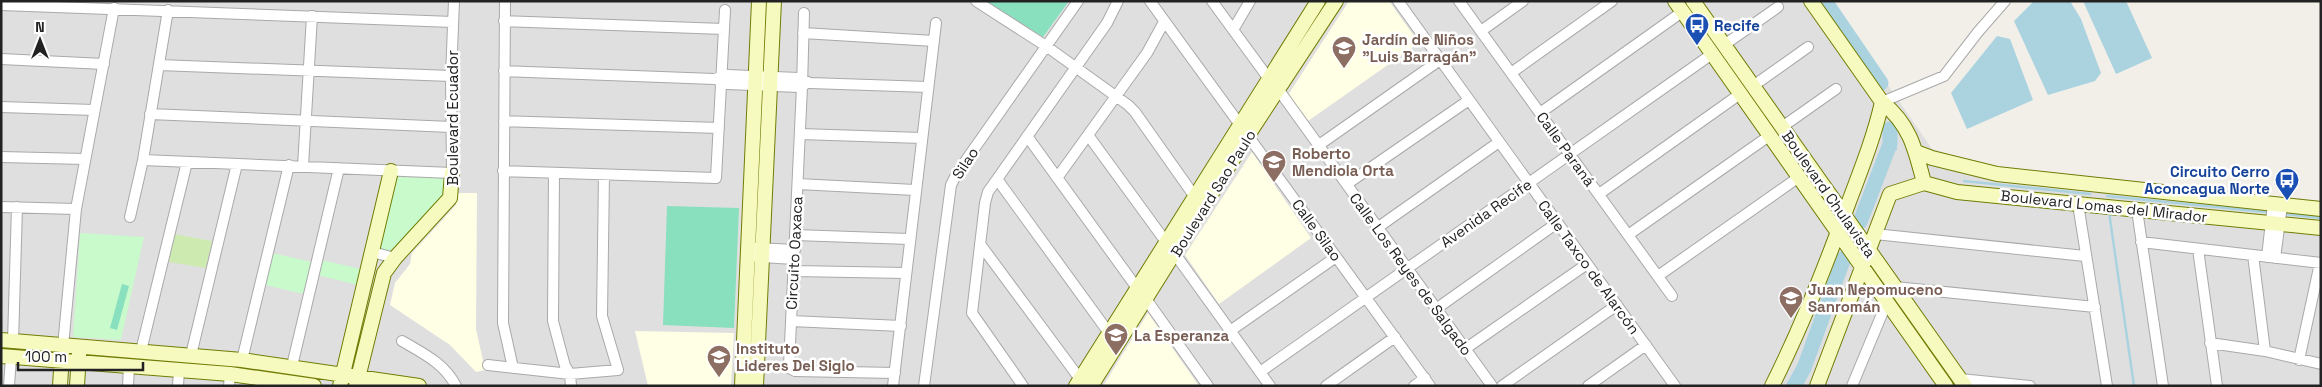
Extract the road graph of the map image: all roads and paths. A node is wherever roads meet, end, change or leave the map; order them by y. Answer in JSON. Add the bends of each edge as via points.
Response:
{"nodes":[{"id":1,"x":454,"y":1,"type":"edge"},
{"id":2,"x":504,"y":1,"type":"edge"},
{"id":3,"x":759,"y":1,"type":"edge"},
{"id":4,"x":774,"y":1,"type":"edge"},
{"id":5,"x":976,"y":1,"type":"edge"},
{"id":6,"x":1078,"y":1,"type":"edge"},
{"id":7,"x":1118,"y":1,"type":"edge"},
{"id":8,"x":1150,"y":1,"type":"edge"},
{"id":9,"x":1212,"y":1,"type":"edge"},
{"id":10,"x":1250,"y":1,"type":"edge"},
{"id":11,"x":1318,"y":1,"type":"edge"},
{"id":12,"x":1336,"y":1,"type":"edge"},
{"id":13,"x":1398,"y":1,"type":"edge"},
{"id":14,"x":1460,"y":1,"type":"edge"},
{"id":15,"x":1523,"y":1,"type":"edge"},
{"id":16,"x":1612,"y":1,"type":"edge"},
{"id":17,"x":1811,"y":1,"type":"edge"},
{"id":18,"x":2005,"y":1,"type":"edge"},
{"id":19,"x":1695,"y":2,"type":"edge"},
{"id":20,"x":1,"y":5,"type":"edge"},
{"id":21,"x":1678,"y":7,"type":"edge"},
{"id":22,"x":1778,"y":7,"type":"dead end"},
{"id":23,"x":114,"y":8,"type":"junction"},
{"id":24,"x":168,"y":10,"type":"junction"},
{"id":25,"x":725,"y":10,"type":"dead end"},
{"id":26,"x":804,"y":14,"type":"dead end"},
{"id":27,"x":312,"y":16,"type":"junction"},
{"id":28,"x":504,"y":21,"type":"junction"},
{"id":29,"x":453,"y":22,"type":"junction"},
{"id":30,"x":1164,"y":22,"type":"junction"},
{"id":31,"x":936,"y":23,"type":"dead end"},
{"id":32,"x":724,"y":29,"type":"junction"},
{"id":33,"x":1233,"y":30,"type":"junction"},
{"id":34,"x":1481,"y":31,"type":"junction"},
{"id":35,"x":803,"y":33,"type":"junction"},
{"id":36,"x":934,"y":41,"type":"junction"},
{"id":37,"x":1724,"y":45,"type":"junction"},
{"id":38,"x":1046,"y":46,"type":"junction"},
{"id":39,"x":1808,"y":47,"type":"dead end"},
{"id":40,"x":1712,"y":54,"type":"junction"},
{"id":41,"x":1,"y":59,"type":"edge"},
{"id":42,"x":1440,"y":60,"type":"junction"},
{"id":43,"x":104,"y":64,"type":"junction"},
{"id":44,"x":159,"y":65,"type":"junction"},
{"id":45,"x":1075,"y":67,"type":"junction"},
{"id":46,"x":309,"y":70,"type":"junction"},
{"id":47,"x":504,"y":71,"type":"junction"},
{"id":48,"x":1511,"y":73,"type":"junction"},
{"id":49,"x":451,"y":76,"type":"junction"},
{"id":50,"x":719,"y":79,"type":"junction"},
{"id":51,"x":756,"y":80,"type":"junction"},
{"id":52,"x":770,"y":81,"type":"junction"},
{"id":53,"x":805,"y":83,"type":"junction"},
{"id":54,"x":1273,"y":84,"type":"junction"},
{"id":55,"x":1753,"y":86,"type":"junction"},
{"id":56,"x":928,"y":87,"type":"junction"},
{"id":57,"x":1836,"y":89,"type":"dead end"},
{"id":58,"x":1740,"y":94,"type":"junction"},
{"id":59,"x":1116,"y":97,"type":"junction"},
{"id":60,"x":1469,"y":100,"type":"junction"},
{"id":61,"x":1882,"y":102,"type":"junction"},
{"id":62,"x":1,"y":108,"type":"edge"},
{"id":63,"x":94,"y":110,"type":"junction"},
{"id":64,"x":1540,"y":113,"type":"junction"},
{"id":65,"x":150,"y":114,"type":"junction"},
{"id":66,"x":306,"y":120,"type":"junction"},
{"id":67,"x":504,"y":121,"type":"junction"},
{"id":68,"x":451,"y":127,"type":"junction"},
{"id":69,"x":1782,"y":127,"type":"junction"},
{"id":70,"x":719,"y":128,"type":"junction"},
{"id":71,"x":1244,"y":130,"type":"junction"},
{"id":72,"x":800,"y":134,"type":"junction"},
{"id":73,"x":1088,"y":135,"type":"junction"},
{"id":74,"x":1027,"y":136,"type":"junction"},
{"id":75,"x":1769,"y":136,"type":"junction"},
{"id":76,"x":922,"y":138,"type":"junction"},
{"id":77,"x":1499,"y":142,"type":"junction"},
{"id":78,"x":1319,"y":145,"type":"junction"},
{"id":79,"x":1916,"y":152,"type":"junction"},
{"id":80,"x":1569,"y":154,"type":"junction"},
{"id":81,"x":1,"y":157,"type":"edge"},
{"id":82,"x":85,"y":159,"type":"junction"},
{"id":83,"x":143,"y":160,"type":"junction"},
{"id":84,"x":187,"y":162,"type":"junction"},
{"id":85,"x":237,"y":164,"type":"junction"},
{"id":86,"x":289,"y":165,"type":"junction"},
{"id":87,"x":303,"y":166,"type":"junction"},
{"id":88,"x":340,"y":168,"type":"junction"},
{"id":89,"x":391,"y":171,"type":"junction"},
{"id":90,"x":504,"y":171,"type":"junction"},
{"id":91,"x":452,"y":173,"type":"junction"},
{"id":92,"x":554,"y":173,"type":"junction"},
{"id":93,"x":604,"y":175,"type":"junction"},
{"id":94,"x":1799,"y":177,"type":"junction"},
{"id":95,"x":1057,"y":178,"type":"junction"},
{"id":96,"x":997,"y":179,"type":"junction"},
{"id":97,"x":1528,"y":183,"type":"junction"},
{"id":98,"x":1924,"y":183,"type":"junction"},
{"id":99,"x":798,"y":184,"type":"junction"},
{"id":100,"x":1346,"y":184,"type":"junction"},
{"id":101,"x":2098,"y":186,"type":"junction"},
{"id":102,"x":915,"y":190,"type":"junction"},
{"id":103,"x":1598,"y":194,"type":"junction"},
{"id":104,"x":1195,"y":197,"type":"junction"},
{"id":105,"x":2078,"y":204,"type":"junction"},
{"id":106,"x":2277,"y":205,"type":"junction"},
{"id":107,"x":2096,"y":206,"type":"junction"},
{"id":108,"x":1,"y":207,"type":"edge"},
{"id":109,"x":17,"y":207,"type":"junction"},
{"id":110,"x":76,"y":209,"type":"junction"},
{"id":111,"x":2321,"y":209,"type":"edge"},
{"id":112,"x":2138,"y":210,"type":"junction"},
{"id":113,"x":1844,"y":215,"type":"junction"},
{"id":114,"x":130,"y":217,"type":"dead end"},
{"id":115,"x":1557,"y":223,"type":"junction"},
{"id":116,"x":2275,"y":223,"type":"junction"},
{"id":117,"x":1377,"y":228,"type":"junction"},
{"id":118,"x":2321,"y":228,"type":"edge"},
{"id":119,"x":1838,"y":232,"type":"junction"},
{"id":120,"x":1875,"y":234,"type":"junction"},
{"id":121,"x":795,"y":235,"type":"junction"},
{"id":122,"x":1628,"y":235,"type":"junction"},
{"id":123,"x":909,"y":238,"type":"junction"},
{"id":124,"x":1166,"y":242,"type":"junction"},
{"id":125,"x":2141,"y":242,"type":"junction"},
{"id":126,"x":980,"y":244,"type":"junction"},
{"id":127,"x":2198,"y":249,"type":"junction"},
{"id":128,"x":1870,"y":251,"type":"junction"},
{"id":129,"x":372,"y":252,"type":"junction"},
{"id":130,"x":748,"y":252,"type":"junction"},
{"id":131,"x":762,"y":253,"type":"junction"},
{"id":132,"x":794,"y":254,"type":"junction"},
{"id":133,"x":1175,"y":254,"type":"junction"},
{"id":134,"x":2086,"y":256,"type":"junction"},
{"id":135,"x":2253,"y":256,"type":"junction"},
{"id":136,"x":1336,"y":257,"type":"junction"},
{"id":137,"x":395,"y":258,"type":"junction"},
{"id":138,"x":2271,"y":258,"type":"junction"},
{"id":139,"x":2320,"y":263,"type":"edge"},
{"id":140,"x":1587,"y":264,"type":"junction"},
{"id":141,"x":1863,"y":268,"type":"junction"},
{"id":142,"x":1406,"y":269,"type":"junction"},
{"id":143,"x":794,"y":271,"type":"junction"},
{"id":144,"x":906,"y":273,"type":"junction"},
{"id":145,"x":1658,"y":276,"type":"junction"},
{"id":146,"x":1895,"y":287,"type":"junction"},
{"id":147,"x":1137,"y":288,"type":"junction"},
{"id":148,"x":1672,"y":296,"type":"dead end"},
{"id":149,"x":1366,"y":297,"type":"junction"},
{"id":150,"x":1146,"y":299,"type":"junction"},
{"id":151,"x":1887,"y":302,"type":"junction"},
{"id":152,"x":1617,"y":305,"type":"junction"},
{"id":153,"x":2095,"y":307,"type":"junction"},
{"id":154,"x":1436,"y":309,"type":"junction"},
{"id":155,"x":791,"y":322,"type":"junction"},
{"id":156,"x":901,"y":326,"type":"junction"},
{"id":157,"x":1230,"y":331,"type":"junction"},
{"id":158,"x":1109,"y":333,"type":"junction"},
{"id":159,"x":1395,"y":337,"type":"junction"},
{"id":160,"x":7,"y":341,"type":"edge"},
{"id":161,"x":402,"y":341,"type":"dead end"},
{"id":162,"x":2210,"y":343,"type":"junction"},
{"id":163,"x":1646,"y":345,"type":"junction"},
{"id":164,"x":63,"y":346,"type":"junction"},
{"id":165,"x":80,"y":347,"type":"junction"},
{"id":166,"x":1466,"y":350,"type":"junction"},
{"id":167,"x":142,"y":351,"type":"junction"},
{"id":168,"x":2265,"y":351,"type":"junction"},
{"id":169,"x":192,"y":355,"type":"junction"},
{"id":170,"x":6,"y":357,"type":"edge"},
{"id":171,"x":242,"y":360,"type":"junction"},
{"id":172,"x":2299,"y":360,"type":"junction"},
{"id":173,"x":61,"y":362,"type":"junction"},
{"id":174,"x":78,"y":363,"type":"junction"},
{"id":175,"x":2321,"y":364,"type":"edge"},
{"id":176,"x":488,"y":365,"type":"dead end"},
{"id":177,"x":129,"y":366,"type":"junction"},
{"id":178,"x":292,"y":366,"type":"junction"},
{"id":179,"x":513,"y":368,"type":"junction"},
{"id":180,"x":179,"y":370,"type":"junction"},
{"id":181,"x":566,"y":371,"type":"junction"},
{"id":182,"x":1260,"y":372,"type":"junction"},
{"id":183,"x":894,"y":373,"type":"junction"},
{"id":184,"x":229,"y":380,"type":"edge"},
{"id":185,"x":342,"y":380,"type":"edge"},
{"id":186,"x":357,"y":381,"type":"edge"},
{"id":187,"x":1428,"y":382,"type":"edge"},
{"id":188,"x":1962,"y":382,"type":"edge"},
{"id":189,"x":741,"y":383,"type":"edge"},
{"id":190,"x":1082,"y":383,"type":"edge"},
{"id":191,"x":280,"y":384,"type":"edge"},
{"id":192,"x":757,"y":384,"type":"edge"},
{"id":193,"x":413,"y":385,"type":"edge"},
{"id":194,"x":8,"y":386,"type":"edge"},
{"id":195,"x":60,"y":386,"type":"edge"},
{"id":196,"x":77,"y":386,"type":"edge"},
{"id":197,"x":128,"y":386,"type":"edge"},
{"id":198,"x":178,"y":386,"type":"edge"},
{"id":199,"x":314,"y":386,"type":"edge"},
{"id":200,"x":456,"y":386,"type":"edge"},
{"id":201,"x":562,"y":386,"type":"edge"},
{"id":202,"x":571,"y":386,"type":"edge"},
{"id":203,"x":893,"y":386,"type":"edge"},
{"id":204,"x":924,"y":386,"type":"edge"},
{"id":205,"x":1023,"y":386,"type":"edge"},
{"id":206,"x":1208,"y":386,"type":"edge"},
{"id":207,"x":1270,"y":386,"type":"edge"},
{"id":208,"x":1326,"y":386,"type":"edge"},
{"id":209,"x":1414,"y":386,"type":"edge"},
{"id":210,"x":1492,"y":386,"type":"edge"},
{"id":211,"x":1502,"y":386,"type":"edge"},
{"id":212,"x":1588,"y":386,"type":"edge"},
{"id":213,"x":1675,"y":386,"type":"edge"},
{"id":214,"x":1772,"y":386,"type":"edge"},
{"id":215,"x":1817,"y":386,"type":"edge"},
{"id":216,"x":1852,"y":386,"type":"edge"},
{"id":217,"x":1946,"y":386,"type":"edge"},
{"id":218,"x":2030,"y":386,"type":"edge"},
{"id":219,"x":2107,"y":386,"type":"edge"},
{"id":220,"x":2163,"y":386,"type":"edge"},
{"id":221,"x":2217,"y":386,"type":"edge"}],
"edges":[{"from":1,"to":29,"type":"street","name":"Boulevard Ecuador"},
{"from":2,"to":28,"type":"street"},
{"from":3,"to":51,"type":"street"},
{"from":4,"to":52,"type":"street"},
{"from":5,"to":38,"type":"street"},
{"from":6,"to":38,"type":"street","name":"Silao"},
{"from":7,"to":45,"type":"street","via":[[1107,23]]},
{"from":8,"to":30,"type":"street","name":"Calle Silao"},
{"from":9,"to":33,"type":"street","name":"Calle Los Reyes de Salgado"},
{"from":10,"to":33,"type":"street"},
{"from":11,"to":54,"type":"street","name":"Boulevard Sao Paulo"},
{"from":12,"to":54,"type":"street","name":"Boulevard Sao Paulo"},
{"from":13,"to":42,"type":"street","name":"Calle Taxco de Alarcón"},
{"from":14,"to":34,"type":"street","name":"Calle Paraná"},
{"from":15,"to":34,"type":"street"},
{"from":16,"to":48,"type":"street"},
{"from":17,"to":61,"type":"street"},
{"from":18,"to":61,"type":"street","via":[[1944,76]]},
{"from":19,"to":37,"type":"street","name":"Boulevard Chulavista"},
{"from":20,"to":23,"type":"street"},
{"from":21,"to":40,"type":"street","name":"Boulevard Chulavista"},
{"from":21,"to":64,"type":"street"},
{"from":22,"to":37,"type":"street"},
{"from":23,"to":24,"type":"street"},
{"from":23,"to":43,"type":"street"},
{"from":24,"to":27,"type":"street"},
{"from":24,"to":44,"type":"street"},
{"from":25,"to":32,"type":"street"},
{"from":26,"to":35,"type":"street","name":"Circuito Oaxaca"},
{"from":27,"to":29,"type":"street"},
{"from":27,"to":46,"type":"street"},
{"from":28,"to":32,"type":"street"},
{"from":28,"to":47,"type":"street"},
{"from":29,"to":49,"type":"street","name":"Boulevard Ecuador"},
{"from":30,"to":59,"type":"street"},
{"from":30,"to":71,"type":"street","name":"Calle Silao"},
{"from":31,"to":36,"type":"street"},
{"from":32,"to":50,"type":"street"},
{"from":33,"to":54,"type":"street","name":"Calle Los Reyes de Salgado"},
{"from":34,"to":48,"type":"street","name":"Calle Paraná"},
{"from":35,"to":36,"type":"street"},
{"from":35,"to":53,"type":"street","name":"Circuito Oaxaca"},
{"from":36,"to":56,"type":"street"},
{"from":37,"to":55,"type":"street","name":"Boulevard Chulavista"},
{"from":38,"to":45,"type":"street"},
{"from":38,"to":204,"type":"street","name":"Silao","via":[[951,185]]},
{"from":39,"to":55,"type":"street"},
{"from":40,"to":58,"type":"street","name":"Boulevard Chulavista"},
{"from":40,"to":80,"type":"street","name":"Avenida Recife"},
{"from":41,"to":43,"type":"street"},
{"from":42,"to":60,"type":"street","name":"Calle Taxco de Alarcón"},
{"from":42,"to":78,"type":"street"},
{"from":43,"to":63,"type":"street"},
{"from":44,"to":46,"type":"street"},
{"from":44,"to":65,"type":"street"},
{"from":45,"to":59,"type":"street"},
{"from":45,"to":74,"type":"street"},
{"from":46,"to":49,"type":"street"},
{"from":46,"to":66,"type":"street"},
{"from":47,"to":50,"type":"street"},
{"from":47,"to":67,"type":"street"},
{"from":48,"to":64,"type":"street","name":"Calle Paraná"},
{"from":49,"to":68,"type":"street","name":"Boulevard Ecuador"},
{"from":50,"to":51,"type":"street"},
{"from":50,"to":70,"type":"street"},
{"from":51,"to":52,"type":"street"},
{"from":51,"to":130,"type":"street"},
{"from":52,"to":53,"type":"street"},
{"from":52,"to":131,"type":"street"},
{"from":53,"to":56,"type":"street"},
{"from":53,"to":72,"type":"street","name":"Circuito Oaxaca"},
{"from":54,"to":71,"type":"street","name":"Boulevard Sao Paulo"},
{"from":54,"to":78,"type":"street","name":"Calle Los Reyes de Salgado"},
{"from":55,"to":69,"type":"street","name":"Boulevard Chulavista"},
{"from":56,"to":76,"type":"street"},
{"from":57,"to":69,"type":"street"},
{"from":58,"to":75,"type":"street","name":"Boulevard Chulavista"},
{"from":58,"to":103,"type":"street"},
{"from":59,"to":73,"type":"street"},
{"from":59,"to":104,"type":"street","via":[[1135,112]]},
{"from":60,"to":77,"type":"street","name":"Calle Taxco de Alarcón"},
{"from":60,"to":100,"type":"street"},
{"from":61,"to":79,"type":"street","via":[[1905,124]]},
{"from":61,"to":113,"type":"street","via":[[1876,128]]},
{"from":62,"to":63,"type":"street"},
{"from":63,"to":82,"type":"street"},
{"from":64,"to":80,"type":"street","name":"Calle Paraná"},
{"from":65,"to":66,"type":"street"},
{"from":65,"to":83,"type":"street"},
{"from":66,"to":68,"type":"street"},
{"from":66,"to":87,"type":"street"},
{"from":67,"to":70,"type":"street"},
{"from":67,"to":90,"type":"street"},
{"from":68,"to":91,"type":"street","name":"Boulevard Ecuador"},
{"from":69,"to":113,"type":"street","name":"Boulevard Chulavista"},
{"from":70,"to":93,"type":"street","via":[[716,178]]},
{"from":71,"to":104,"type":"street","name":"Boulevard Sao Paulo"},
{"from":71,"to":133,"type":"street","name":"Boulevard Sao Paulo"},
{"from":71,"to":136,"type":"street","name":"Calle Silao"},
{"from":72,"to":76,"type":"street"},
{"from":72,"to":99,"type":"street","name":"Circuito Oaxaca"},
{"from":73,"to":95,"type":"street"},
{"from":73,"to":124,"type":"street"},
{"from":74,"to":95,"type":"street"},
{"from":74,"to":96,"type":"street"},
{"from":75,"to":94,"type":"street","name":"Boulevard Chulavista"},
{"from":75,"to":122,"type":"street"},
{"from":76,"to":102,"type":"street"},
{"from":77,"to":97,"type":"street","name":"Calle Taxco de Alarcón"},
{"from":77,"to":117,"type":"street"},
{"from":78,"to":100,"type":"street","name":"Calle Los Reyes de Salgado"},
{"from":79,"to":98,"type":"street"},
{"from":79,"to":101,"type":"street","name":"Boulevard Lomas del Mirador","via":[[1996,174]]},
{"from":80,"to":97,"type":"street","name":"Avenida Recife"},
{"from":80,"to":103,"type":"street","name":"Calle Paraná"},
{"from":81,"to":82,"type":"street"},
{"from":82,"to":110,"type":"street"},
{"from":83,"to":84,"type":"street"},
{"from":83,"to":114,"type":"street"},
{"from":84,"to":85,"type":"street"},
{"from":84,"to":167,"type":"street"},
{"from":85,"to":86,"type":"street"},
{"from":85,"to":169,"type":"street"},
{"from":86,"to":87,"type":"street"},
{"from":86,"to":171,"type":"street"},
{"from":87,"to":88,"type":"street"},
{"from":88,"to":89,"type":"street"},
{"from":88,"to":178,"type":"street"},
{"from":89,"to":91,"type":"street"},
{"from":89,"to":129,"type":"street"},
{"from":90,"to":92,"type":"street"},
{"from":90,"to":179,"type":"street","via":[[502,323]]},
{"from":91,"to":137,"type":"street","name":"Boulevard Ecuador","via":[[450,198]]},
{"from":92,"to":93,"type":"street"},
{"from":92,"to":181,"type":"street","via":[[553,321]]},
{"from":93,"to":181,"type":"street","via":[[602,316],[618,370]]},
{"from":94,"to":119,"type":"street","name":"Boulevard Chulavista"},
{"from":94,"to":145,"type":"street"},
{"from":95,"to":147,"type":"street"},
{"from":96,"to":126,"type":"street","via":[[985,203]]},
{"from":96,"to":158,"type":"street"},
{"from":97,"to":115,"type":"street","name":"Calle Taxco de Alarcón"},
{"from":97,"to":142,"type":"street","name":"Avenida Recife"},
{"from":98,"to":105,"type":"street","name":"Boulevard Lomas del Mirador","via":[[1957,192]]},
{"from":98,"to":120,"type":"street","via":[[1890,194]]},
{"from":99,"to":102,"type":"street"},
{"from":99,"to":121,"type":"street","name":"Circuito Oaxaca"},
{"from":100,"to":117,"type":"street","name":"Calle Los Reyes de Salgado"},
{"from":101,"to":106,"type":"street","name":"Boulevard Lomas del Mirador"},
{"from":101,"to":107,"type":"street"},
{"from":102,"to":123,"type":"street"},
{"from":103,"to":122,"type":"street","name":"Calle Paraná"},
{"from":104,"to":124,"type":"street","name":"Boulevard Sao Paulo"},
{"from":105,"to":107,"type":"street","name":"Boulevard Lomas del Mirador"},
{"from":105,"to":134,"type":"street"},
{"from":106,"to":111,"type":"street","name":"Boulevard Lomas del Mirador"},
{"from":106,"to":116,"type":"street"},
{"from":107,"to":112,"type":"street","name":"Boulevard Lomas del Mirador"},
{"from":108,"to":109,"type":"street"},
{"from":109,"to":110,"type":"street"},
{"from":109,"to":160,"type":"street"},
{"from":110,"to":164,"type":"street"},
{"from":112,"to":116,"type":"street","name":"Boulevard Lomas del Mirador"},
{"from":112,"to":125,"type":"street"},
{"from":113,"to":119,"type":"street"},
{"from":113,"to":128,"type":"street","name":"Boulevard Chulavista"},
{"from":115,"to":140,"type":"street","name":"Calle Taxco de Alarcón"},
{"from":115,"to":154,"type":"street"},
{"from":116,"to":118,"type":"street","name":"Boulevard Lomas del Mirador"},
{"from":116,"to":138,"type":"street"},
{"from":117,"to":142,"type":"street","name":"Calle Los Reyes de Salgado"},
{"from":119,"to":141,"type":"street","name":"Boulevard Chulavista"},
{"from":119,"to":214,"type":"street","via":[[1796,339]]},
{"from":120,"to":128,"type":"street"},
{"from":120,"to":134,"type":"street"},
{"from":121,"to":123,"type":"street"},
{"from":121,"to":132,"type":"street","name":"Circuito Oaxaca"},
{"from":122,"to":145,"type":"street","name":"Calle Paraná"},
{"from":123,"to":144,"type":"street"},
{"from":124,"to":147,"type":"street","name":"Boulevard Sao Paulo"},
{"from":125,"to":127,"type":"street"},
{"from":125,"to":220,"type":"street"},
{"from":126,"to":190,"type":"street"},
{"from":126,"to":205,"type":"street","via":[[972,313]]},
{"from":127,"to":135,"type":"street"},
{"from":127,"to":162,"type":"street"},
{"from":128,"to":141,"type":"street"},
{"from":128,"to":146,"type":"street","name":"Boulevard Chulavista"},
{"from":129,"to":137,"type":"street"},
{"from":129,"to":185,"type":"street"},
{"from":130,"to":131,"type":"street"},
{"from":130,"to":189,"type":"street"},
{"from":131,"to":132,"type":"street"},
{"from":131,"to":192,"type":"street"},
{"from":132,"to":143,"type":"street","name":"Circuito Oaxaca"},
{"from":133,"to":150,"type":"street","name":"Boulevard Sao Paulo"},
{"from":133,"to":157,"type":"street"},
{"from":134,"to":153,"type":"street"},
{"from":135,"to":138,"type":"street"},
{"from":135,"to":168,"type":"street"},
{"from":136,"to":149,"type":"street","name":"Calle Silao"},
{"from":136,"to":157,"type":"street"},
{"from":137,"to":186,"type":"street","name":"Boulevard Ecuador","via":[[384,273]]},
{"from":138,"to":139,"type":"street"},
{"from":139,"to":172,"type":"street"},
{"from":140,"to":152,"type":"street","name":"Calle Taxco de Alarcón"},
{"from":140,"to":166,"type":"street"},
{"from":141,"to":151,"type":"street","name":"Boulevard Chulavista"},
{"from":141,"to":215,"type":"street"},
{"from":142,"to":149,"type":"street","name":"Avenida Recife"},
{"from":142,"to":154,"type":"street","name":"Calle Los Reyes de Salgado"},
{"from":143,"to":144,"type":"street"},
{"from":143,"to":155,"type":"street","name":"Circuito Oaxaca"},
{"from":144,"to":156,"type":"street"},
{"from":145,"to":148,"type":"street","name":"Calle Paraná"},
{"from":146,"to":153,"type":"street"},
{"from":146,"to":188,"type":"street","name":"Boulevard Chulavista"},
{"from":147,"to":158,"type":"street","name":"Boulevard Sao Paulo"},
{"from":149,"to":159,"type":"street","name":"Calle Silao"},
{"from":149,"to":182,"type":"street","name":"Avenida Recife"},
{"from":150,"to":190,"type":"street","name":"Boulevard Sao Paulo"},
{"from":150,"to":206,"type":"street"},
{"from":151,"to":216,"type":"street"},
{"from":151,"to":217,"type":"street","name":"Boulevard Chulavista"},
{"from":152,"to":163,"type":"street","name":"Calle Taxco de Alarcón"},
{"from":152,"to":211,"type":"street"},
{"from":153,"to":219,"type":"street"},
{"from":154,"to":166,"type":"street","name":"Calle Los Reyes de Salgado"},
{"from":155,"to":156,"type":"street"},
{"from":155,"to":183,"type":"street","name":"Circuito Oaxaca","via":[[790,369]]},
{"from":156,"to":183,"type":"street"},
{"from":157,"to":182,"type":"street"},
{"from":158,"to":190,"type":"street","name":"Boulevard Sao Paulo"},
{"from":159,"to":187,"type":"street","name":"Calle Silao"},
{"from":159,"to":208,"type":"street"},
{"from":160,"to":164,"type":"street"},
{"from":161,"to":200,"type":"street","via":[[439,363]]},
{"from":162,"to":168,"type":"street"},
{"from":162,"to":221,"type":"street"},
{"from":163,"to":212,"type":"street"},
{"from":163,"to":213,"type":"street","name":"Calle Taxco de Alarcón"},
{"from":164,"to":165,"type":"street"},
{"from":164,"to":173,"type":"street"},
{"from":165,"to":167,"type":"street"},
{"from":165,"to":174,"type":"street"},
{"from":166,"to":210,"type":"street","name":"Calle Los Reyes de Salgado"},
{"from":167,"to":169,"type":"street"},
{"from":168,"to":172,"type":"street"},
{"from":169,"to":171,"type":"street"},
{"from":170,"to":173,"type":"street"},
{"from":170,"to":194,"type":"street"},
{"from":171,"to":178,"type":"street"},
{"from":172,"to":175,"type":"street"},
{"from":173,"to":174,"type":"street"},
{"from":173,"to":195,"type":"street"},
{"from":174,"to":177,"type":"street"},
{"from":174,"to":196,"type":"street"},
{"from":176,"to":179,"type":"street"},
{"from":177,"to":180,"type":"street"},
{"from":177,"to":197,"type":"street"},
{"from":178,"to":185,"type":"street"},
{"from":179,"to":181,"type":"street"},
{"from":180,"to":184,"type":"street"},
{"from":180,"to":198,"type":"street"},
{"from":181,"to":201,"type":"street"},
{"from":181,"to":202,"type":"street"},
{"from":182,"to":207,"type":"street"},
{"from":183,"to":203,"type":"street"},
{"from":184,"to":191,"type":"street"},
{"from":185,"to":186,"type":"street"},
{"from":186,"to":193,"type":"street"},
{"from":187,"to":209,"type":"street"},
{"from":188,"to":218,"type":"street"},
{"from":191,"to":199,"type":"street"}]}
